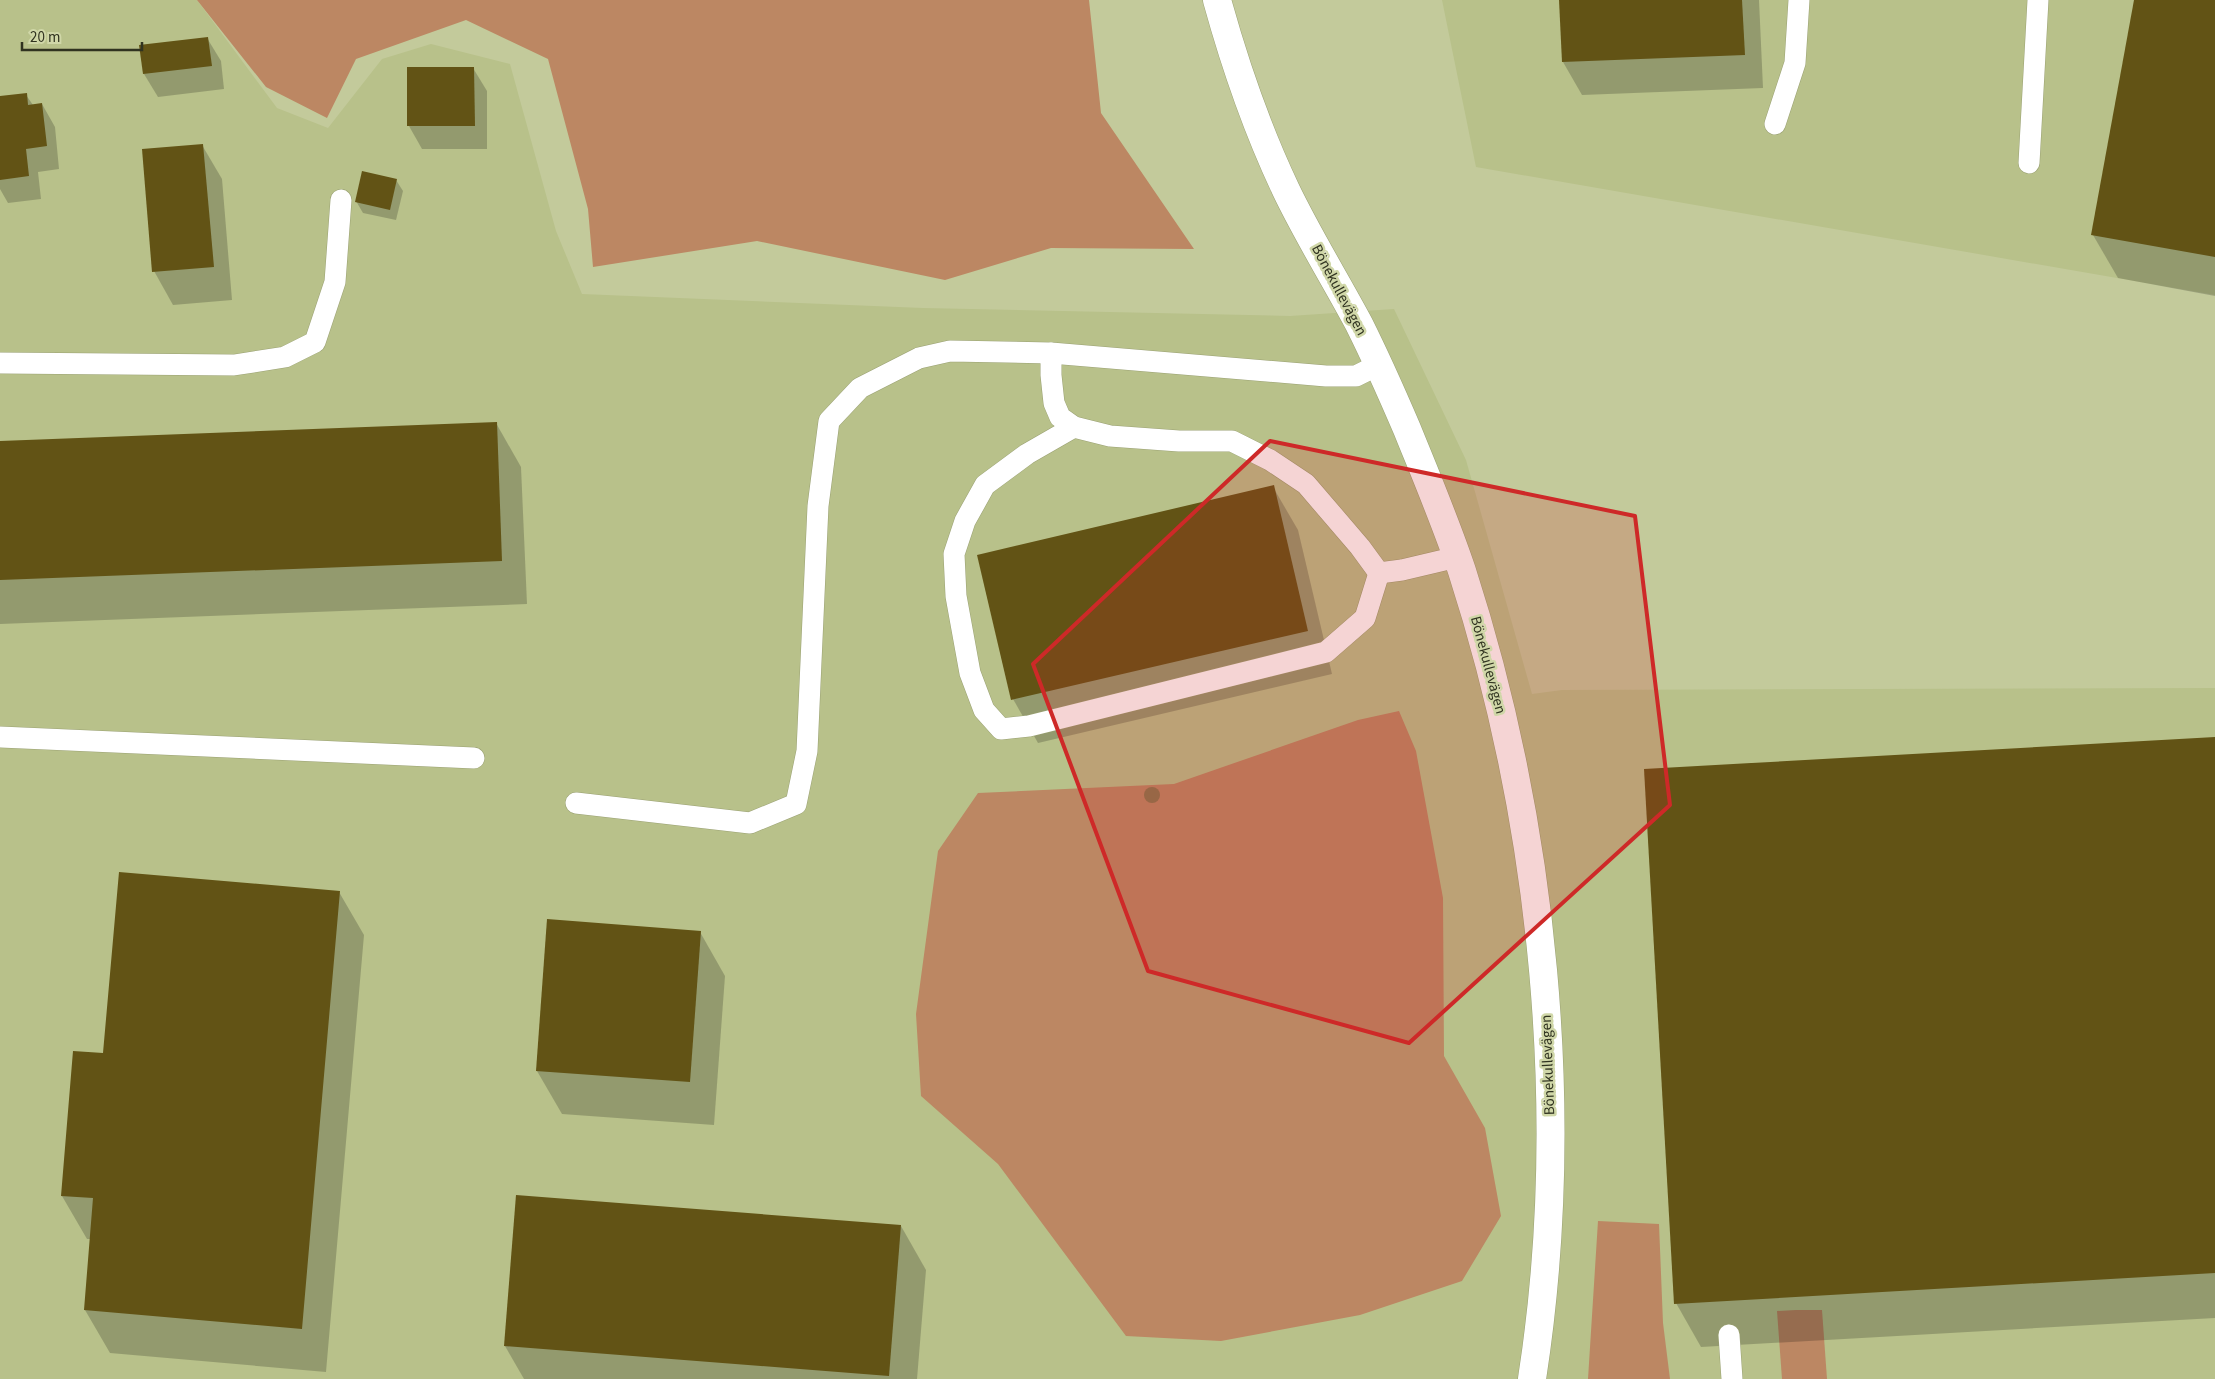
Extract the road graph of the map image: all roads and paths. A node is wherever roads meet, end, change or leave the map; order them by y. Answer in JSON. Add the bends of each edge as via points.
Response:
{"nodes":[{"id":1,"x":1217,"y":0,"type":"edge"},
{"id":2,"x":1800,"y":0,"type":"edge"},
{"id":3,"x":2038,"y":0,"type":"edge"},
{"id":4,"x":1775,"y":124,"type":"dead end"},
{"id":5,"x":2028,"y":163,"type":"dead end"},
{"id":6,"x":341,"y":200,"type":"dead end"},
{"id":7,"x":1051,"y":353,"type":"junction"},
{"id":8,"x":0,"y":363,"type":"edge"},
{"id":9,"x":1378,"y":365,"type":"junction"},
{"id":10,"x":1074,"y":427,"type":"junction"},
{"id":11,"x":1457,"y":557,"type":"junction"},
{"id":12,"x":1379,"y":573,"type":"junction"},
{"id":13,"x":0,"y":737,"type":"edge"},
{"id":14,"x":474,"y":758,"type":"dead end"},
{"id":15,"x":576,"y":803,"type":"dead end"},
{"id":16,"x":1728,"y":1335,"type":"dead end"},
{"id":17,"x":1532,"y":1379,"type":"edge"},
{"id":18,"x":1732,"y":1379,"type":"edge"}],
"edges":[{"from":1,"to":9,"type":"street","name":"Bönekullevägen","via":[[1260,133],[1286,191]]},
{"from":2,"to":4,"type":"lane","via":[[1795,63]]},
{"from":3,"to":5,"type":"lane"},
{"from":6,"to":8,"type":"lane","via":[[335,282],[315,342],[286,357],[234,365]]},
{"from":7,"to":9,"type":"lane","via":[[1326,376],[1356,376]]},
{"from":7,"to":10,"type":"lane","via":[[1054,403],[1060,417]]},
{"from":7,"to":15,"type":"lane","via":[[950,351],[919,358],[860,388],[829,421],[818,506],[806,751],[796,804],[750,823]]},
{"from":9,"to":11,"type":"street","name":"Bönekullevägen","via":[[1406,426]]},
{"from":10,"to":12,"type":"lane","via":[[1110,436],[1232,441],[1270,460],[1306,484]]},
{"from":10,"to":12,"type":"lane","via":[[1027,454],[985,485],[965,521],[954,554],[956,596],[970,673],[984,710],[1001,728],[1029,726],[1326,652],[1365,618]]},
{"from":11,"to":12,"type":"lane"},
{"from":11,"to":17,"type":"street","name":"Bönekullevägen","via":[[1501,710],[1517,786],[1544,972],[1551,1142],[1542,1302]]},
{"from":13,"to":14,"type":"lane"},
{"from":16,"to":18,"type":"lane"}]}
